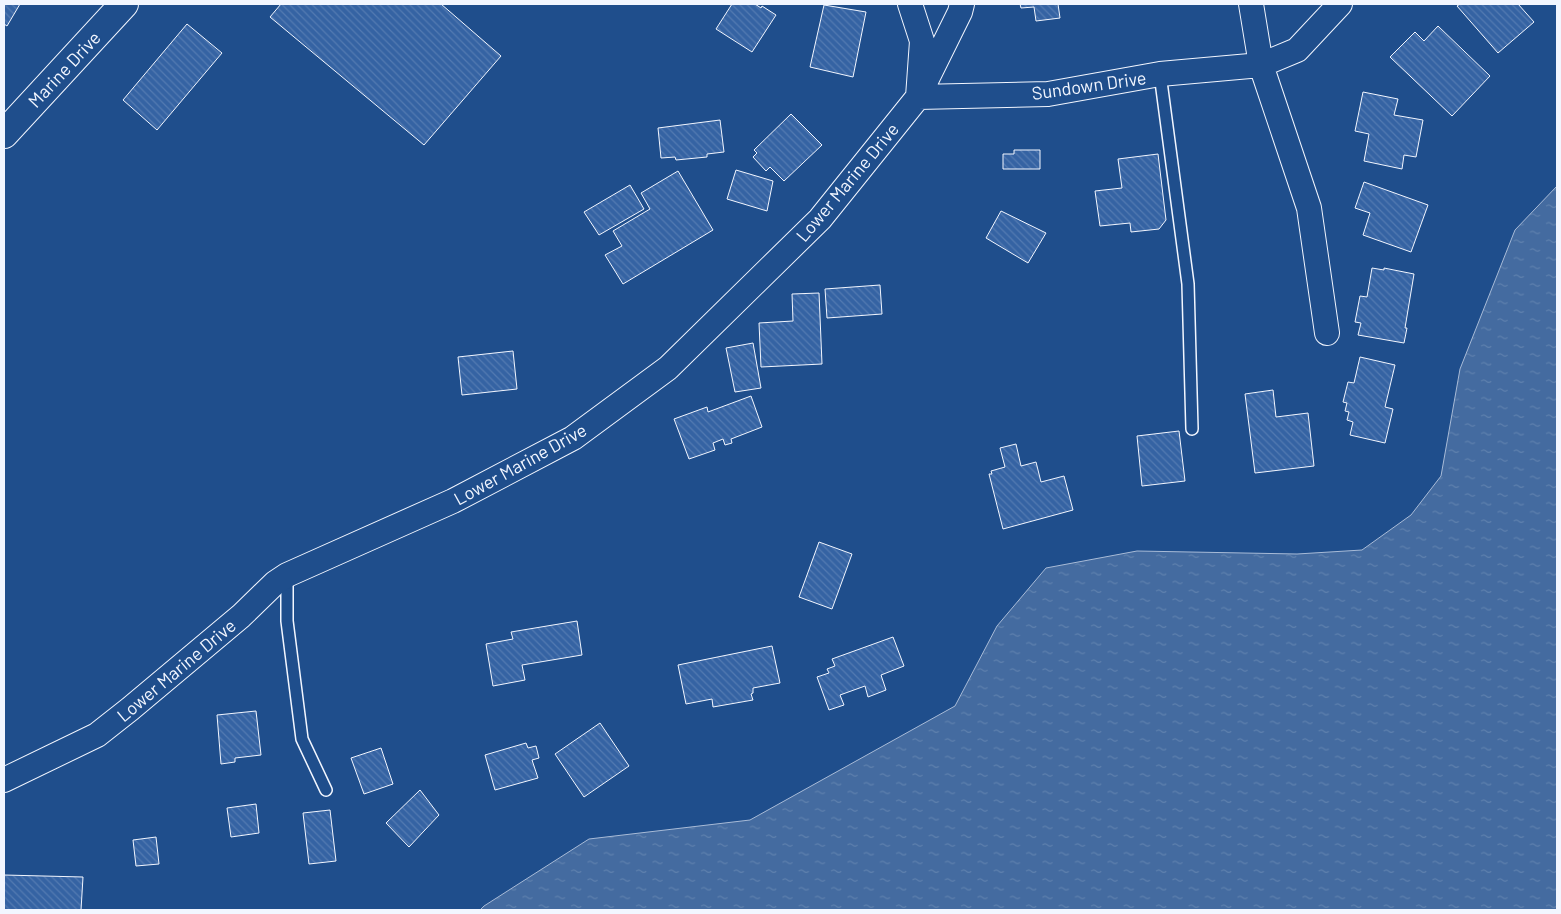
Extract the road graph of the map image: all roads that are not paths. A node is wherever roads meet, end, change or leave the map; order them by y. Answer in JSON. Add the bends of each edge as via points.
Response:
{"nodes":[{"id":1,"x":124,"y":4,"type":"edge"},
{"id":2,"x":910,"y":4,"type":"edge"},
{"id":3,"x":962,"y":4,"type":"edge"},
{"id":4,"x":1251,"y":4,"type":"edge"},
{"id":5,"x":1340,"y":4,"type":"edge"},
{"id":6,"x":1260,"y":65,"type":"junction"},
{"id":7,"x":1160,"y":74,"type":"junction"},
{"id":8,"x":918,"y":97,"type":"junction"},
{"id":9,"x":4,"y":134,"type":"edge"},
{"id":10,"x":1327,"y":333,"type":"dead end"},
{"id":11,"x":1192,"y":429,"type":"dead end"},
{"id":12,"x":287,"y":575,"type":"junction"},
{"id":13,"x":4,"y":780,"type":"edge"},
{"id":14,"x":326,"y":790,"type":"dead end"}],
"edges":[{"from":1,"to":9,"type":"street","name":"Marine Drive"},
{"from":2,"to":8,"type":"street","via":[[922,41]]},
{"from":3,"to":8,"type":"street","name":"Lower Marine Drive"},
{"from":4,"to":6,"type":"street"},
{"from":5,"to":6,"type":"street","name":"Sundown Drive","via":[[1297,50]]},
{"from":6,"to":7,"type":"street","name":"Sundown Drive"},
{"from":6,"to":10,"type":"street","via":[[1309,208]]},
{"from":7,"to":8,"type":"street","name":"Sundown Drive","via":[[1048,94]]},
{"from":7,"to":11,"type":"lane","via":[[1188,284]]},
{"from":8,"to":12,"type":"street","name":"Lower Marine Drive","via":[[820,219],[668,368],[565,443],[453,501]]},
{"from":12,"to":13,"type":"street","name":"Lower Marine Drive","via":[[97,734]]},
{"from":12,"to":14,"type":"lane","via":[[287,621],[302,739]]}]}
